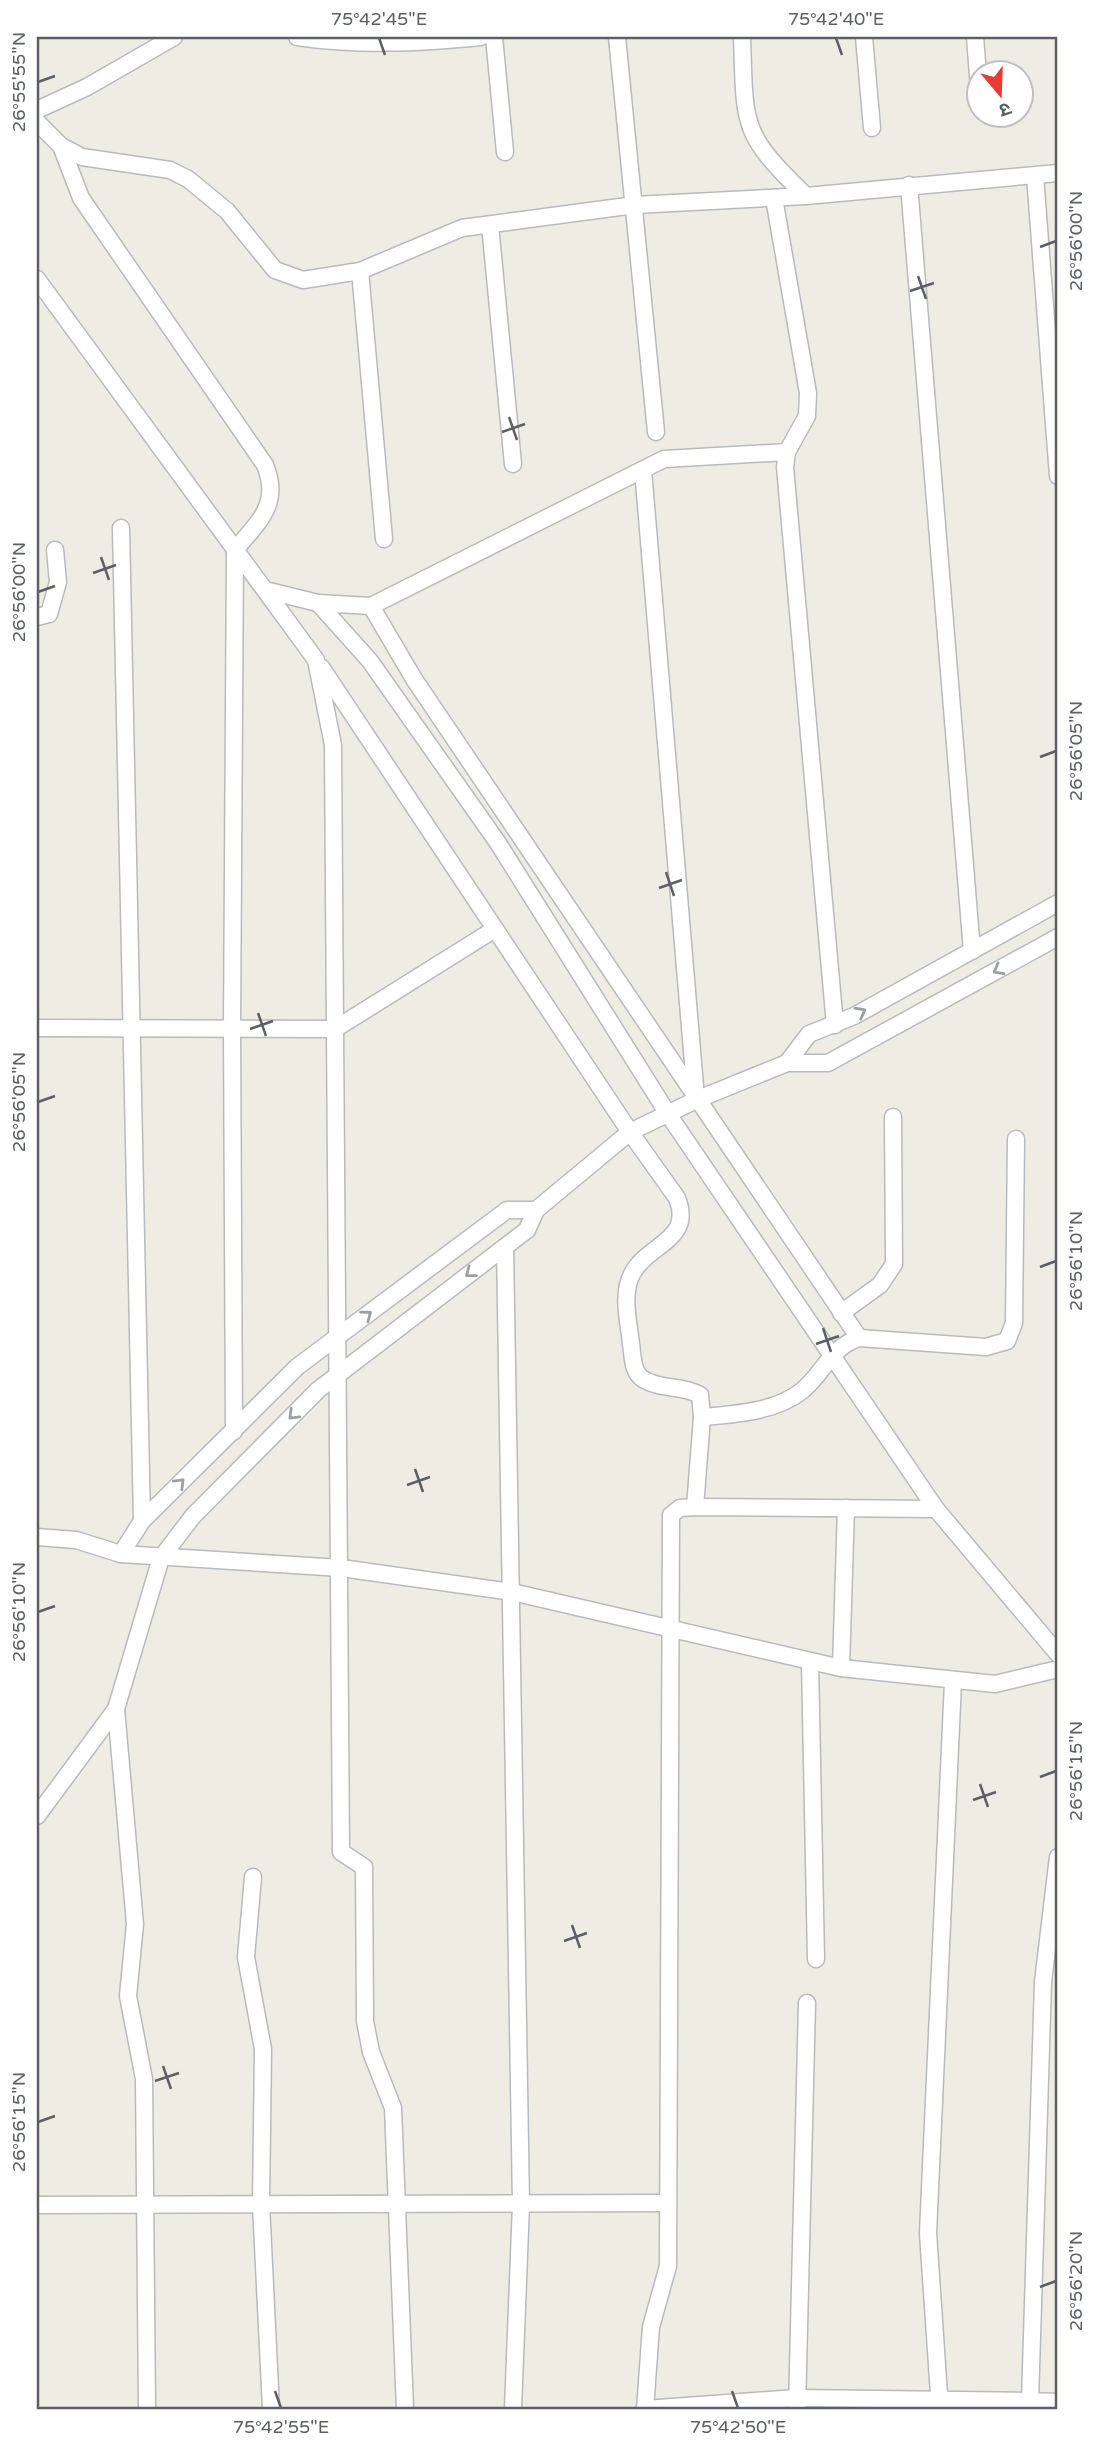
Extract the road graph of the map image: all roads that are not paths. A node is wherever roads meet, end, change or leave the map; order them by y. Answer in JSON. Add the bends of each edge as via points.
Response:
{"nodes":[{"id":1,"x":174,"y":37,"type":"edge"},
{"id":2,"x":297,"y":37,"type":"edge"},
{"id":3,"x":481,"y":37,"type":"edge"},
{"id":4,"x":494,"y":37,"type":"edge"},
{"id":5,"x":617,"y":37,"type":"edge"},
{"id":6,"x":742,"y":37,"type":"edge"},
{"id":7,"x":864,"y":37,"type":"edge"},
{"id":8,"x":975,"y":37,"type":"edge"},
{"id":9,"x":346,"y":40,"type":"edge"},
{"id":10,"x":977,"y":60,"type":"edge"},
{"id":11,"x":37,"y":110,"type":"edge"},
{"id":12,"x":37,"y":122,"type":"edge"},
{"id":13,"x":873,"y":128,"type":"dead end"},
{"id":14,"x":61,"y":146,"type":"junction"},
{"id":15,"x":505,"y":152,"type":"dead end"},
{"id":16,"x":1058,"y":173,"type":"edge"},
{"id":17,"x":1035,"y":176,"type":"junction"},
{"id":18,"x":909,"y":185,"type":"junction"},
{"id":19,"x":806,"y":196,"type":"junction"},
{"id":20,"x":774,"y":198,"type":"junction"},
{"id":21,"x":635,"y":205,"type":"junction"},
{"id":22,"x":490,"y":225,"type":"junction"},
{"id":23,"x":360,"y":271,"type":"junction"},
{"id":24,"x":37,"y":279,"type":"edge"},
{"id":25,"x":44,"y":303,"type":"edge"},
{"id":26,"x":1053,"y":342,"type":"edge"},
{"id":27,"x":656,"y":432,"type":"dead end"},
{"id":28,"x":787,"y":452,"type":"junction"},
{"id":29,"x":513,"y":464,"type":"dead end"},
{"id":30,"x":643,"y":470,"type":"junction"},
{"id":31,"x":1058,"y":476,"type":"edge"},
{"id":32,"x":121,"y":528,"type":"dead end"},
{"id":33,"x":384,"y":540,"type":"dead end"},
{"id":34,"x":55,"y":550,"type":"dead end"},
{"id":35,"x":235,"y":550,"type":"junction"},
{"id":36,"x":265,"y":590,"type":"junction"},
{"id":37,"x":318,"y":603,"type":"junction"},
{"id":38,"x":371,"y":606,"type":"junction"},
{"id":39,"x":37,"y":617,"type":"edge"},
{"id":40,"x":316,"y":660,"type":"junction"},
{"id":41,"x":1058,"y":904,"type":"edge"},
{"id":42,"x":495,"y":929,"type":"junction"},
{"id":43,"x":1058,"y":937,"type":"edge"},
{"id":44,"x":972,"y":951,"type":"junction"},
{"id":45,"x":835,"y":1025,"type":"junction"},
{"id":46,"x":37,"y":1028,"type":"edge"},
{"id":47,"x":132,"y":1028,"type":"junction"},
{"id":48,"x":232,"y":1028,"type":"junction"},
{"id":49,"x":335,"y":1029,"type":"junction"},
{"id":50,"x":787,"y":1063,"type":"junction"},
{"id":51,"x":696,"y":1100,"type":"junction"},
{"id":52,"x":668,"y":1114,"type":"junction"},
{"id":53,"x":893,"y":1118,"type":"dead end"},
{"id":54,"x":630,"y":1132,"type":"junction"},
{"id":55,"x":1016,"y":1139,"type":"dead end"},
{"id":56,"x":536,"y":1210,"type":"junction"},
{"id":57,"x":505,"y":1247,"type":"junction"},
{"id":58,"x":841,"y":1312,"type":"junction"},
{"id":59,"x":337,"y":1337,"type":"junction"},
{"id":60,"x":859,"y":1338,"type":"junction"},
{"id":61,"x":831,"y":1355,"type":"junction"},
{"id":62,"x":337,"y":1376,"type":"junction"},
{"id":63,"x":702,"y":1417,"type":"junction"},
{"id":64,"x":234,"y":1431,"type":"junction"},
{"id":65,"x":695,"y":1507,"type":"junction"},
{"id":66,"x":846,"y":1508,"type":"junction"},
{"id":67,"x":936,"y":1509,"type":"junction"},
{"id":68,"x":142,"y":1521,"type":"junction"},
{"id":69,"x":37,"y":1537,"type":"edge"},
{"id":70,"x":121,"y":1554,"type":"junction"},
{"id":71,"x":160,"y":1558,"type":"junction"},
{"id":72,"x":341,"y":1568,"type":"junction"},
{"id":73,"x":512,"y":1592,"type":"junction"},
{"id":74,"x":670,"y":1626,"type":"junction"},
{"id":75,"x":1058,"y":1654,"type":"edge"},
{"id":76,"x":810,"y":1662,"type":"junction"},
{"id":77,"x":841,"y":1668,"type":"junction"},
{"id":78,"x":1058,"y":1668,"type":"edge"},
{"id":79,"x":953,"y":1682,"type":"junction"},
{"id":80,"x":116,"y":1709,"type":"junction"},
{"id":81,"x":37,"y":1815,"type":"edge"},
{"id":82,"x":1058,"y":1857,"type":"edge"},
{"id":83,"x":253,"y":1877,"type":"dead end"},
{"id":84,"x":816,"y":1959,"type":"dead end"},
{"id":85,"x":807,"y":2003,"type":"dead end"},
{"id":86,"x":668,"y":2203,"type":"junction"},
{"id":87,"x":261,"y":2204,"type":"junction"},
{"id":88,"x":397,"y":2204,"type":"junction"},
{"id":89,"x":521,"y":2204,"type":"junction"},
{"id":90,"x":37,"y":2205,"type":"edge"},
{"id":91,"x":144,"y":2205,"type":"junction"},
{"id":92,"x":1030,"y":2401,"type":"junction"},
{"id":93,"x":1058,"y":2402,"type":"edge"},
{"id":94,"x":797,"y":2403,"type":"edge"},
{"id":95,"x":939,"y":2404,"type":"edge"},
{"id":96,"x":147,"y":2409,"type":"edge"},
{"id":97,"x":271,"y":2409,"type":"edge"},
{"id":98,"x":405,"y":2409,"type":"edge"},
{"id":99,"x":513,"y":2409,"type":"edge"},
{"id":100,"x":645,"y":2409,"type":"edge"}],
"edges":[{"from":1,"to":11,"type":"street","via":[[87,88]]},
{"from":2,"to":9,"type":"street"},
{"from":3,"to":9,"type":"street","via":[[423,42]]},
{"from":4,"to":15,"type":"street"},
{"from":5,"to":21,"type":"street"},
{"from":6,"to":19,"type":"street","via":[[745,115],[755,142]]},
{"from":7,"to":13,"type":"street"},
{"from":8,"to":10,"type":"street"},
{"from":12,"to":14,"type":"street"},
{"from":14,"to":23,"type":"street","via":[[82,157],[170,170],[188,179],[227,211],[275,270],[291,278]]},
{"from":14,"to":35,"type":"street","via":[[81,198],[272,481],[272,497],[261,518]]},
{"from":16,"to":17,"type":"street"},
{"from":17,"to":18,"type":"street"},
{"from":17,"to":26,"type":"street"},
{"from":18,"to":19,"type":"street"},
{"from":18,"to":44,"type":"street"},
{"from":19,"to":20,"type":"street"},
{"from":20,"to":21,"type":"street"},
{"from":20,"to":28,"type":"street","via":[[808,394],[807,416]]},
{"from":21,"to":22,"type":"street"},
{"from":21,"to":27,"type":"street"},
{"from":22,"to":23,"type":"street","via":[[462,229]]},
{"from":22,"to":29,"type":"street"},
{"from":23,"to":33,"type":"street"},
{"from":24,"to":25,"type":"street"},
{"from":25,"to":35,"type":"street"},
{"from":26,"to":31,"type":"street"},
{"from":28,"to":30,"type":"street","via":[[664,459]]},
{"from":28,"to":45,"type":"street"},
{"from":30,"to":38,"type":"street"},
{"from":30,"to":51,"type":"street"},
{"from":32,"to":47,"type":"street"},
{"from":34,"to":39,"type":"street","via":[[58,582],[49,614]]},
{"from":35,"to":36,"type":"street"},
{"from":35,"to":48,"type":"street"},
{"from":36,"to":37,"type":"street"},
{"from":36,"to":40,"type":"street"},
{"from":37,"to":38,"type":"street"},
{"from":37,"to":52,"type":"street","via":[[370,661],[498,844]]},
{"from":38,"to":51,"type":"street","via":[[409,671]]},
{"from":40,"to":42,"type":"street"},
{"from":40,"to":49,"type":"street","via":[[333,745]]},
{"from":41,"to":44,"type":"street"},
{"from":42,"to":49,"type":"street"},
{"from":42,"to":54,"type":"street"},
{"from":43,"to":50,"type":"street","one_way":true,"via":[[828,1063]]},
{"from":45,"to":44,"type":"street","one_way":true},
{"from":45,"to":50,"type":"street","via":[[809,1034]]},
{"from":46,"to":47,"type":"street"},
{"from":47,"to":48,"type":"street"},
{"from":47,"to":68,"type":"street"},
{"from":48,"to":49,"type":"street"},
{"from":48,"to":64,"type":"street"},
{"from":49,"to":59,"type":"street"},
{"from":50,"to":51,"type":"street"},
{"from":51,"to":52,"type":"street"},
{"from":51,"to":58,"type":"street"},
{"from":52,"to":54,"type":"street"},
{"from":52,"to":61,"type":"street"},
{"from":53,"to":58,"type":"street","via":[[894,1264],[880,1285]]},
{"from":54,"to":56,"type":"street"},
{"from":54,"to":63,"type":"street","via":[[682,1210],[677,1232],[633,1273],[628,1285],[635,1371],[643,1380],[700,1395]]},
{"from":55,"to":60,"type":"street","via":[[1014,1323],[1007,1341],[986,1347]]},
{"from":56,"to":57,"type":"street","via":[[527,1230]]},
{"from":59,"to":56,"type":"street","one_way":true,"via":[[507,1210]]},
{"from":57,"to":62,"type":"street","one_way":true},
{"from":57,"to":73,"type":"street"},
{"from":58,"to":60,"type":"street"},
{"from":59,"to":62,"type":"street"},
{"from":59,"to":64,"type":"street","via":[[297,1367]]},
{"from":60,"to":61,"type":"street"},
{"from":61,"to":63,"type":"street","via":[[803,1390],[780,1402],[749,1413]]},
{"from":61,"to":67,"type":"street"},
{"from":62,"to":71,"type":"street","one_way":true,"via":[[193,1516]]},
{"from":62,"to":72,"type":"street"},
{"from":63,"to":65,"type":"street"},
{"from":68,"to":64,"type":"street","one_way":true},
{"from":65,"to":66,"type":"street"},
{"from":65,"to":74,"type":"street","via":[[680,1508],[671,1516]]},
{"from":66,"to":67,"type":"street"},
{"from":66,"to":77,"type":"street"},
{"from":67,"to":75,"type":"street"},
{"from":68,"to":70,"type":"street"},
{"from":69,"to":70,"type":"street","via":[[76,1540]]},
{"from":70,"to":71,"type":"street"},
{"from":71,"to":72,"type":"street"},
{"from":71,"to":80,"type":"street"},
{"from":72,"to":73,"type":"street"},
{"from":72,"to":88,"type":"street","via":[[341,1852],[364,1867],[365,2021],[371,2052],[393,2108]]},
{"from":73,"to":74,"type":"street"},
{"from":73,"to":89,"type":"street"},
{"from":74,"to":76,"type":"street"},
{"from":74,"to":86,"type":"street"},
{"from":76,"to":77,"type":"street"},
{"from":76,"to":84,"type":"street"},
{"from":77,"to":79,"type":"street"},
{"from":78,"to":79,"type":"street","via":[[995,1684]]},
{"from":79,"to":95,"type":"street","via":[[928,2233]]},
{"from":80,"to":81,"type":"street"},
{"from":80,"to":91,"type":"street","via":[[135,1924],[128,1996],[144,2079]]},
{"from":82,"to":92,"type":"street","via":[[1043,1982]]},
{"from":83,"to":87,"type":"street","via":[[246,1957],[263,2049]]},
{"from":85,"to":94,"type":"street"},
{"from":86,"to":89,"type":"street"},
{"from":86,"to":100,"type":"street","via":[[668,2266],[651,2327]]},
{"from":87,"to":88,"type":"street"},
{"from":87,"to":91,"type":"street"},
{"from":87,"to":97,"type":"street"},
{"from":88,"to":89,"type":"street"},
{"from":88,"to":98,"type":"street"},
{"from":89,"to":99,"type":"street"},
{"from":90,"to":91,"type":"street"},
{"from":91,"to":96,"type":"street"},
{"from":92,"to":93,"type":"street"},
{"from":92,"to":95,"type":"street"},
{"from":94,"to":95,"type":"street"},
{"from":94,"to":100,"type":"street"}]}
